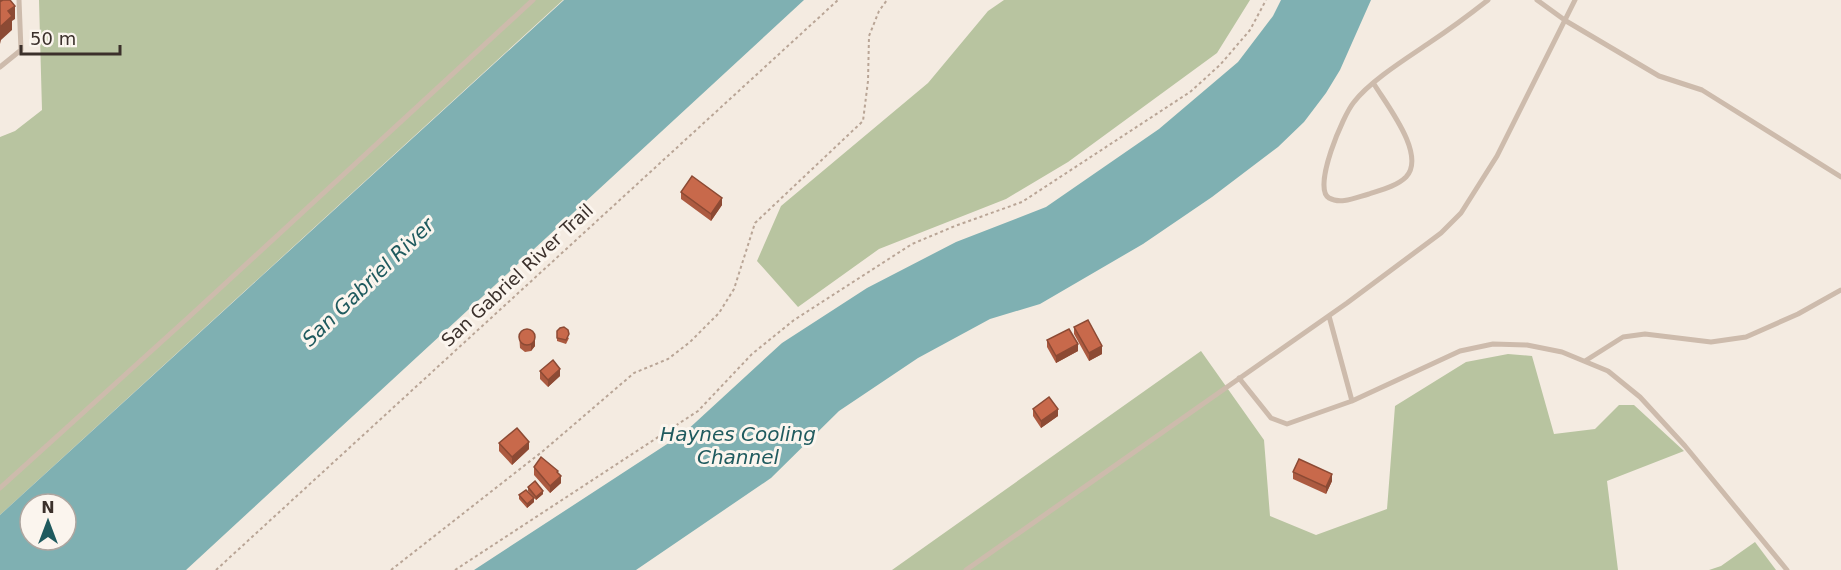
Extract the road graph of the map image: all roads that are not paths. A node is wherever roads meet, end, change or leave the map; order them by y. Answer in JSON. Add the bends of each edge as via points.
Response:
{"nodes":[{"id":1,"x":19,"y":0,"type":"edge"},
{"id":2,"x":533,"y":0,"type":"edge"},
{"id":3,"x":1488,"y":0,"type":"edge"},
{"id":4,"x":1537,"y":0,"type":"edge"},
{"id":5,"x":1575,"y":0,"type":"edge"},
{"id":6,"x":1566,"y":21,"type":"junction"},
{"id":7,"x":0,"y":67,"type":"edge"},
{"id":8,"x":1374,"y":84,"type":"junction"},
{"id":9,"x":1841,"y":177,"type":"edge"},
{"id":10,"x":1841,"y":290,"type":"edge"},
{"id":11,"x":1329,"y":316,"type":"junction"},
{"id":12,"x":1585,"y":362,"type":"junction"},
{"id":13,"x":1239,"y":378,"type":"junction"},
{"id":14,"x":1352,"y":401,"type":"junction"},
{"id":15,"x":0,"y":488,"type":"edge"},
{"id":16,"x":966,"y":570,"type":"edge"},
{"id":17,"x":1787,"y":570,"type":"edge"}],
"edges":[{"from":1,"to":7,"type":"lane","via":[[21,50]]},
{"from":2,"to":15,"type":"lane"},
{"from":3,"to":8,"type":"lane"},
{"from":4,"to":6,"type":"lane"},
{"from":5,"to":6,"type":"lane"},
{"from":6,"to":9,"type":"lane","via":[[1659,76],[1702,90]]},
{"from":6,"to":11,"type":"lane","via":[[1497,156],[1461,213],[1441,233]]},
{"from":8,"to":8,"type":"lane","via":[[1355,100],[1340,124],[1323,182],[1323,192],[1336,201],[1388,188],[1406,178],[1412,168],[1407,139]]},
{"from":10,"to":12,"type":"lane","via":[[1746,338],[1711,342],[1634,335],[1623,337]]},
{"from":11,"to":13,"type":"lane"},
{"from":11,"to":14,"type":"lane"},
{"from":12,"to":14,"type":"lane","via":[[1562,352],[1527,345],[1493,344],[1460,351]]},
{"from":12,"to":17,"type":"lane","via":[[1608,371],[1640,397]]},
{"from":13,"to":14,"type":"lane","via":[[1271,418],[1287,424]]},
{"from":13,"to":16,"type":"lane"}]}
